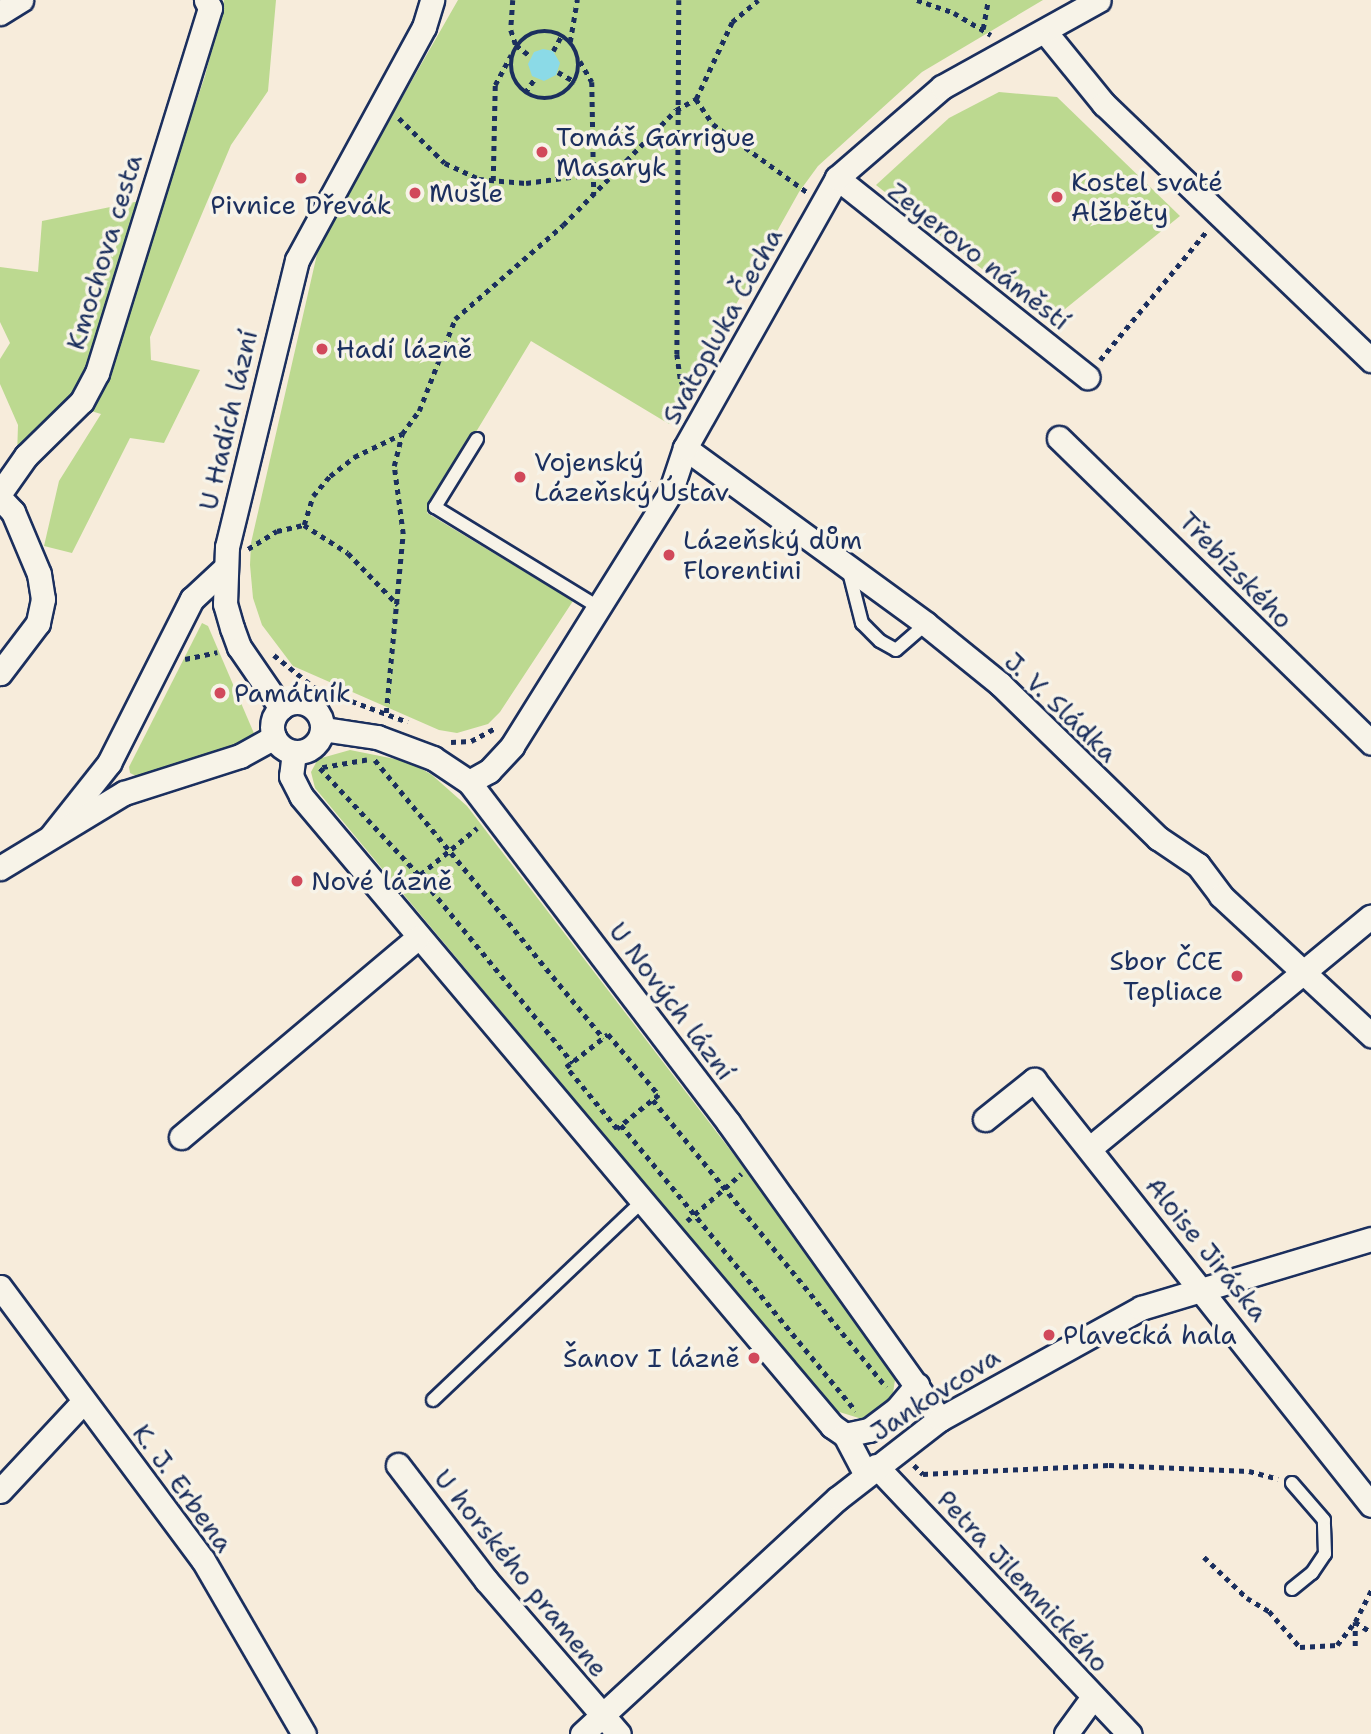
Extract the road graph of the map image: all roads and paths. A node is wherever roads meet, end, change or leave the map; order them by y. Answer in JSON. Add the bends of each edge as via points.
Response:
{"nodes":[{"id":1,"x":21,"y":0,"type":"edge"},
{"id":2,"x":206,"y":0,"type":"edge"},
{"id":3,"x":432,"y":0,"type":"edge"},
{"id":4,"x":513,"y":0,"type":"edge"},
{"id":5,"x":577,"y":0,"type":"edge"},
{"id":6,"x":679,"y":0,"type":"edge"},
{"id":7,"x":758,"y":0,"type":"edge"},
{"id":8,"x":917,"y":0,"type":"edge"},
{"id":9,"x":988,"y":0,"type":"edge"},
{"id":10,"x":1100,"y":0,"type":"edge"},
{"id":11,"x":0,"y":13,"type":"edge"},
{"id":12,"x":984,"y":29,"type":"junction"},
{"id":13,"x":1046,"y":33,"type":"junction"},
{"id":14,"x":562,"y":35,"type":"junction"},
{"id":15,"x":991,"y":36,"type":"dead end"},
{"id":16,"x":570,"y":42,"type":"junction"},
{"id":17,"x":516,"y":46,"type":"junction"},
{"id":18,"x":552,"y":51,"type":"dead end"},
{"id":19,"x":530,"y":56,"type":"dead end"},
{"id":20,"x":579,"y":61,"type":"junction"},
{"id":21,"x":558,"y":72,"type":"dead end"},
{"id":22,"x":535,"y":78,"type":"dead end"},
{"id":23,"x":575,"y":82,"type":"junction"},
{"id":24,"x":525,"y":93,"type":"junction"},
{"id":25,"x":696,"y":99,"type":"junction"},
{"id":26,"x":400,"y":104,"type":"dead end"},
{"id":27,"x":677,"y":110,"type":"junction"},
{"id":28,"x":592,"y":174,"type":"junction"},
{"id":29,"x":837,"y":178,"type":"junction"},
{"id":30,"x":493,"y":181,"type":"junction"},
{"id":31,"x":809,"y":193,"type":"dead end"},
{"id":32,"x":594,"y":194,"type":"junction"},
{"id":33,"x":1219,"y":215,"type":"junction"},
{"id":34,"x":1371,"y":360,"type":"edge"},
{"id":35,"x":1087,"y":377,"type":"joint"},
{"id":36,"x":692,"y":400,"type":"dead end"},
{"id":37,"x":402,"y":434,"type":"junction"},
{"id":38,"x":1059,"y":438,"type":"dead end"},
{"id":39,"x":477,"y":439,"type":"dead end"},
{"id":40,"x":685,"y":448,"type":"junction"},
{"id":41,"x":653,"y":470,"type":"dead end"},
{"id":42,"x":0,"y":496,"type":"edge"},
{"id":43,"x":634,"y":505,"type":"dead end"},
{"id":44,"x":304,"y":525,"type":"junction"},
{"id":45,"x":253,"y":550,"type":"dead end"},
{"id":46,"x":848,"y":568,"type":"junction"},
{"id":47,"x":223,"y":570,"type":"junction"},
{"id":48,"x":398,"y":606,"type":"junction"},
{"id":49,"x":600,"y":608,"type":"junction"},
{"id":50,"x":926,"y":624,"type":"junction"},
{"id":51,"x":239,"y":647,"type":"junction"},
{"id":52,"x":268,"y":649,"type":"dead end"},
{"id":53,"x":155,"y":666,"type":"junction"},
{"id":54,"x":0,"y":673,"type":"edge"},
{"id":55,"x":281,"y":708,"type":"junction"},
{"id":56,"x":386,"y":712,"type":"junction"},
{"id":57,"x":505,"y":718,"type":"dead end"},
{"id":58,"x":420,"y":727,"type":"dead end"},
{"id":59,"x":323,"y":729,"type":"junction"},
{"id":60,"x":274,"y":737,"type":"junction"},
{"id":61,"x":443,"y":737,"type":"dead end"},
{"id":62,"x":1371,"y":743,"type":"edge"},
{"id":63,"x":375,"y":748,"type":"junction"},
{"id":64,"x":294,"y":752,"type":"junction"},
{"id":65,"x":469,"y":782,"type":"junction"},
{"id":66,"x":494,"y":814,"type":"junction"},
{"id":67,"x":52,"y":835,"type":"junction"},
{"id":68,"x":450,"y":850,"type":"junction"},
{"id":69,"x":0,"y":868,"type":"edge"},
{"id":70,"x":419,"y":875,"type":"junction"},
{"id":71,"x":387,"y":903,"type":"junction"},
{"id":72,"x":1371,"y":916,"type":"edge"},
{"id":73,"x":417,"y":938,"type":"junction"},
{"id":74,"x":1304,"y":972,"type":"junction"},
{"id":75,"x":1371,"y":1035,"type":"edge"},
{"id":76,"x":603,"y":1038,"type":"junction"},
{"id":77,"x":573,"y":1063,"type":"junction"},
{"id":78,"x":653,"y":1100,"type":"junction"},
{"id":79,"x":985,"y":1119,"type":"dead end"},
{"id":80,"x":621,"y":1125,"type":"junction"},
{"id":81,"x":181,"y":1137,"type":"dead end"},
{"id":82,"x":1090,"y":1147,"type":"junction"},
{"id":83,"x":755,"y":1162,"type":"junction"},
{"id":84,"x":725,"y":1188,"type":"junction"},
{"id":85,"x":643,"y":1201,"type":"junction"},
{"id":86,"x":696,"y":1213,"type":"junction"},
{"id":87,"x":671,"y":1234,"type":"junction"},
{"id":88,"x":1371,"y":1239,"type":"edge"},
{"id":89,"x":0,"y":1287,"type":"edge"},
{"id":90,"x":1203,"y":1288,"type":"junction"},
{"id":91,"x":917,"y":1385,"type":"junction"},
{"id":92,"x":878,"y":1397,"type":"dead end"},
{"id":93,"x":433,"y":1400,"type":"dead end"},
{"id":94,"x":83,"y":1402,"type":"junction"},
{"id":95,"x":868,"y":1404,"type":"dead end"},
{"id":96,"x":940,"y":1419,"type":"junction"},
{"id":97,"x":845,"y":1434,"type":"junction"},
{"id":98,"x":899,"y":1450,"type":"junction"},
{"id":99,"x":398,"y":1465,"type":"dead end"},
{"id":100,"x":871,"y":1470,"type":"junction"},
{"id":101,"x":1292,"y":1483,"type":"joint"},
{"id":102,"x":0,"y":1491,"type":"edge"},
{"id":103,"x":1371,"y":1505,"type":"edge"},
{"id":104,"x":1204,"y":1557,"type":"dead end"},
{"id":105,"x":1292,"y":1589,"type":"dead end"},
{"id":106,"x":1371,"y":1590,"type":"edge"},
{"id":107,"x":1354,"y":1622,"type":"junction"},
{"id":108,"x":1371,"y":1632,"type":"edge"},
{"id":109,"x":1355,"y":1646,"type":"dead end"},
{"id":110,"x":1093,"y":1697,"type":"junction"},
{"id":111,"x":601,"y":1716,"type":"junction"},
{"id":112,"x":304,"y":1734,"type":"edge"},
{"id":113,"x":582,"y":1734,"type":"edge"},
{"id":114,"x":619,"y":1734,"type":"edge"},
{"id":115,"x":1066,"y":1734,"type":"edge"},
{"id":116,"x":1129,"y":1734,"type":"edge"}],
"edges":[{"from":1,"to":11,"type":"street"},
{"from":2,"to":42,"type":"street","name":"Kmochova cesta","via":[[210,8],[97,373],[82,401],[26,456]]},
{"from":3,"to":47,"type":"street","name":"U Hadích lázní","via":[[424,27],[296,260]]},
{"from":4,"to":17,"type":"path","via":[[511,30]]},
{"from":5,"to":16,"type":"path"},
{"from":6,"to":27,"type":"path"},
{"from":7,"to":25,"type":"path","via":[[732,22]]},
{"from":8,"to":12,"type":"path"},
{"from":9,"to":12,"type":"path"},
{"from":10,"to":13,"type":"street","name":"Svatopluka Čecha"},
{"from":12,"to":15,"type":"path"},
{"from":13,"to":29,"type":"street","name":"Svatopluka Čecha","via":[[942,88]]},
{"from":13,"to":33,"type":"street","via":[[1104,104]]},
{"from":14,"to":16,"type":"path"},
{"from":14,"to":17,"type":"path","via":[[532,33]]},
{"from":14,"to":18,"type":"path"},
{"from":16,"to":20,"type":"path"},
{"from":17,"to":19,"type":"path"},
{"from":17,"to":24,"type":"path","via":[[510,66]]},
{"from":17,"to":30,"type":"path","via":[[495,85]]},
{"from":20,"to":23,"type":"path"},
{"from":20,"to":28,"type":"path","via":[[592,82]]},
{"from":21,"to":23,"type":"path"},
{"from":22,"to":24,"type":"path"},
{"from":23,"to":24,"type":"path","via":[[552,99]]},
{"from":25,"to":27,"type":"path"},
{"from":25,"to":31,"type":"path","via":[[731,138]]},
{"from":26,"to":30,"type":"path","via":[[394,115],[445,163],[464,175]]},
{"from":27,"to":32,"type":"path"},
{"from":27,"to":36,"type":"path","via":[[677,354],[681,381]]},
{"from":28,"to":30,"type":"path","via":[[526,183]]},
{"from":28,"to":32,"type":"path"},
{"from":29,"to":35,"type":"street","name":"Zeyerovo náměstí"},
{"from":29,"to":40,"type":"street","name":"Svatopluka Čecha"},
{"from":32,"to":37,"type":"path","via":[[455,319],[419,411]]},
{"from":33,"to":34,"type":"street"},
{"from":33,"to":35,"type":"path"},
{"from":37,"to":44,"type":"path","via":[[354,457],[330,476],[313,496]]},
{"from":37,"to":48,"type":"path","via":[[394,466],[403,534]]},
{"from":38,"to":62,"type":"street","name":"Třebízského"},
{"from":39,"to":49,"type":"lane","via":[[435,507]]},
{"from":40,"to":46,"type":"street","name":"J. V. Sládka"},
{"from":40,"to":49,"type":"street","name":"Svatopluka Čecha","via":[[670,493]]},
{"from":41,"to":43,"type":"path"},
{"from":42,"to":54,"type":"street","name":"Kmochova cesta","via":[[13,512],[39,574],[43,599],[38,623]]},
{"from":44,"to":45,"type":"path","via":[[277,531]]},
{"from":44,"to":48,"type":"path","via":[[348,553]]},
{"from":46,"to":50,"type":"street","name":"J. V. Sládka"},
{"from":46,"to":50,"type":"lane","via":[[862,623],[880,641],[896,650]]},
{"from":47,"to":51,"type":"street","via":[[225,604]]},
{"from":47,"to":53,"type":"street","via":[[192,599]]},
{"from":48,"to":56,"type":"path"},
{"from":49,"to":65,"type":"street","name":"Svatopluka Čecha","via":[[512,746],[489,771]]},
{"from":50,"to":74,"type":"street","name":"J. V. Sládka","via":[[1000,684],[1158,838],[1198,865],[1221,896]]},
{"from":51,"to":53,"type":"path"},
{"from":51,"to":55,"type":"street"},
{"from":52,"to":56,"type":"path","via":[[314,687]]},
{"from":53,"to":67,"type":"street","via":[[109,763]]},
{"from":55,"to":59,"type":"street","via":[[300,702],[309,705],[317,711]]},
{"from":55,"to":60,"type":"street","via":[[275,716]]},
{"from":56,"to":58,"type":"path"},
{"from":56,"to":63,"type":"path"},
{"from":57,"to":61,"type":"path","via":[[489,734],[471,741],[454,743]]},
{"from":59,"to":63,"type":"street","name":"U Nových lázní"},
{"from":59,"to":64,"type":"street","via":[[316,744]]},
{"from":60,"to":64,"type":"street"},
{"from":60,"to":67,"type":"street","via":[[240,756],[124,793]]},
{"from":63,"to":65,"type":"street","name":"U Nových lázní","via":[[433,758]]},
{"from":63,"to":68,"type":"path"},
{"from":63,"to":70,"type":"path","via":[[320,768]]},
{"from":64,"to":71,"type":"street","via":[[291,776],[301,796]]},
{"from":65,"to":66,"type":"street","name":"U Nových lázní"},
{"from":66,"to":68,"type":"path"},
{"from":66,"to":83,"type":"street","name":"U Nových lázní"},
{"from":67,"to":69,"type":"street"},
{"from":68,"to":70,"type":"path"},
{"from":68,"to":76,"type":"path"},
{"from":70,"to":71,"type":"path"},
{"from":70,"to":77,"type":"path"},
{"from":71,"to":73,"type":"street"},
{"from":72,"to":74,"type":"street"},
{"from":73,"to":81,"type":"street"},
{"from":73,"to":85,"type":"street"},
{"from":74,"to":75,"type":"street","name":"J. V. Sládka"},
{"from":74,"to":82,"type":"street"},
{"from":76,"to":77,"type":"path"},
{"from":76,"to":78,"type":"path","via":[[608,1034],[659,1095]]},
{"from":77,"to":80,"type":"path","via":[[566,1068],[617,1129]]},
{"from":78,"to":80,"type":"path"},
{"from":78,"to":84,"type":"path"},
{"from":79,"to":82,"type":"street","name":"Aloise Jiráska","via":[[1034,1080]]},
{"from":80,"to":86,"type":"path"},
{"from":82,"to":90,"type":"street","name":"Aloise Jiráska"},
{"from":83,"to":84,"type":"path"},
{"from":83,"to":91,"type":"street","name":"U Nových lázní"},
{"from":84,"to":86,"type":"path"},
{"from":84,"to":92,"type":"path","via":[[889,1391]]},
{"from":85,"to":87,"type":"street"},
{"from":85,"to":93,"type":"lane"},
{"from":86,"to":87,"type":"path"},
{"from":86,"to":95,"type":"path","via":[[857,1411]]},
{"from":87,"to":97,"type":"street","via":[[832,1426]]},
{"from":88,"to":90,"type":"street","name":"Jankovcova"},
{"from":89,"to":94,"type":"street","name":"K. J. Erbena"},
{"from":90,"to":96,"type":"street","name":"Jankovcova","via":[[1141,1308]]},
{"from":90,"to":103,"type":"street","name":"Aloise Jiráska"},
{"from":91,"to":96,"type":"street","name":"U Nových lázní"},
{"from":91,"to":97,"type":"street","via":[[896,1410],[869,1430]]},
{"from":94,"to":102,"type":"street"},
{"from":94,"to":112,"type":"street","name":"K. J. Erbena","via":[[203,1560]]},
{"from":96,"to":98,"type":"street","name":"Jankovcova"},
{"from":97,"to":100,"type":"street"},
{"from":98,"to":100,"type":"street","name":"Jankovcova"},
{"from":98,"to":101,"type":"path","via":[[923,1474],[1109,1465],[1249,1471]]},
{"from":99,"to":111,"type":"street","name":"U horského pramene","via":[[486,1580]]},
{"from":100,"to":110,"type":"street","name":"Petra Jilemnického"},
{"from":100,"to":111,"type":"street","name":"Jankovcova"},
{"from":101,"to":105,"type":"lane","via":[[1325,1520],[1325,1554],[1312,1573]]},
{"from":104,"to":107,"type":"path","via":[[1247,1598],[1269,1611],[1300,1647],[1337,1645]]},
{"from":106,"to":107,"type":"path"},
{"from":107,"to":108,"type":"path"},
{"from":107,"to":109,"type":"path"},
{"from":110,"to":115,"type":"street"},
{"from":110,"to":116,"type":"street","name":"Petra Jilemnického"},
{"from":111,"to":113,"type":"street","name":"Jankovcova"},
{"from":111,"to":114,"type":"street","name":"U horského pramene"}]}
